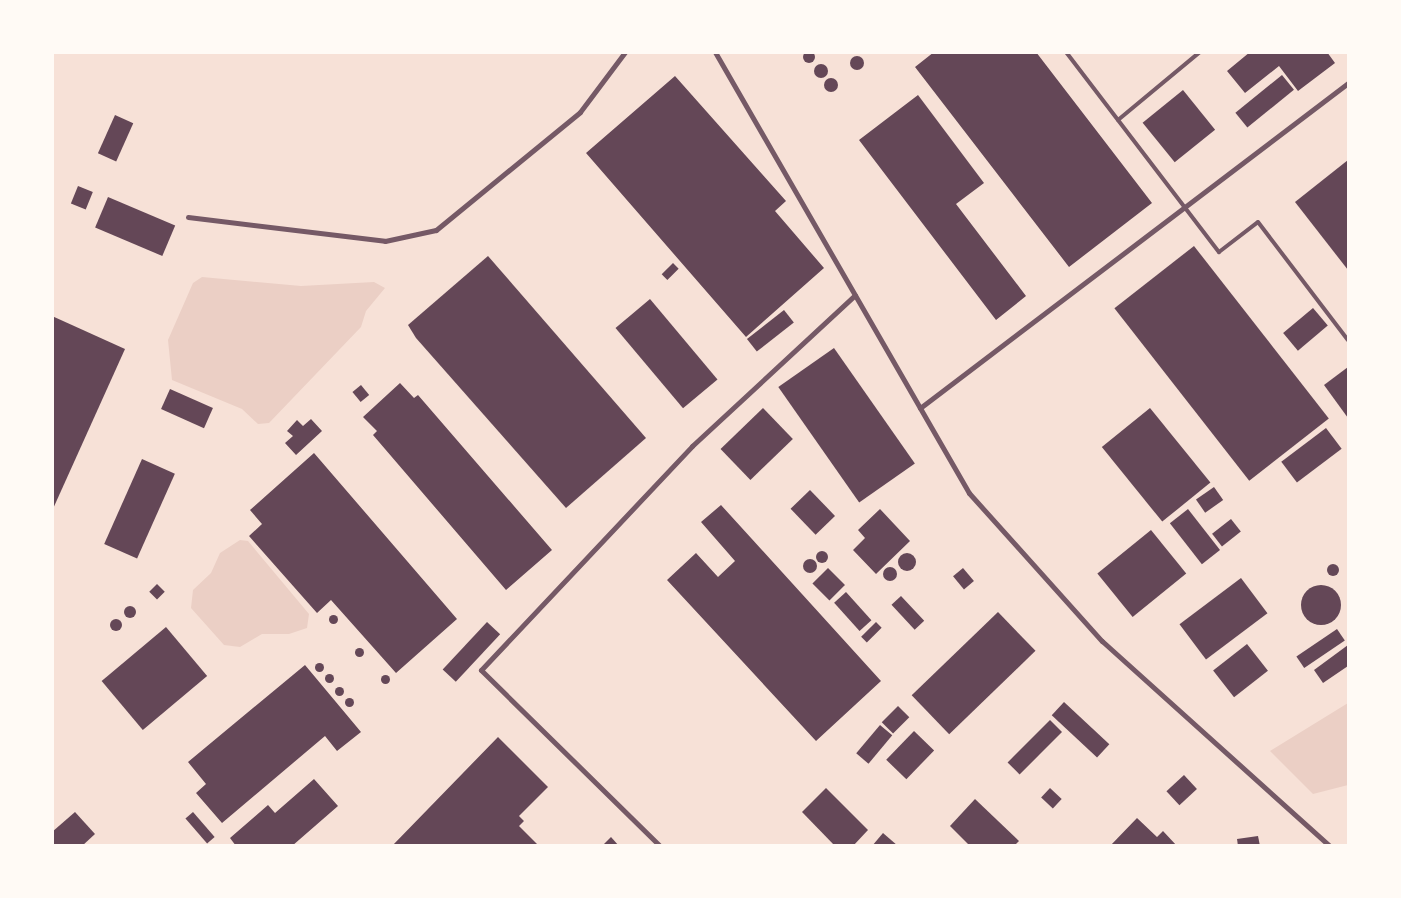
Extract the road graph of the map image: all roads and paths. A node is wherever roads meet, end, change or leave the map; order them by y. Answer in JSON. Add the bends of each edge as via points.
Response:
{"nodes":[{"id":1,"x":625,"y":52,"type":"edge"},
{"id":2,"x":715,"y":52,"type":"edge"},
{"id":3,"x":1066,"y":52,"type":"edge"},
{"id":4,"x":1200,"y":52,"type":"edge"},
{"id":5,"x":1348,"y":83,"type":"edge"},
{"id":6,"x":1118,"y":120,"type":"junction"},
{"id":7,"x":1185,"y":207,"type":"junction"},
{"id":8,"x":188,"y":217,"type":"dead end"},
{"id":9,"x":855,"y":295,"type":"junction"},
{"id":10,"x":1348,"y":340,"type":"edge"},
{"id":11,"x":920,"y":408,"type":"junction"},
{"id":12,"x":660,"y":846,"type":"edge"},
{"id":13,"x":1330,"y":846,"type":"edge"}],
"edges":[{"from":1,"to":8,"type":"street","via":[[580,112],[436,230],[386,241]]},
{"from":2,"to":9,"type":"street"},
{"from":3,"to":6,"type":"lane"},
{"from":4,"to":6,"type":"lane"},
{"from":5,"to":7,"type":"street"},
{"from":6,"to":7,"type":"lane"},
{"from":7,"to":10,"type":"lane","via":[[1219,252],[1258,222]]},
{"from":7,"to":11,"type":"street"},
{"from":9,"to":11,"type":"street"},
{"from":9,"to":12,"type":"street","via":[[692,446],[481,670]]},
{"from":11,"to":13,"type":"street","via":[[968,493],[1102,641]]}]}
